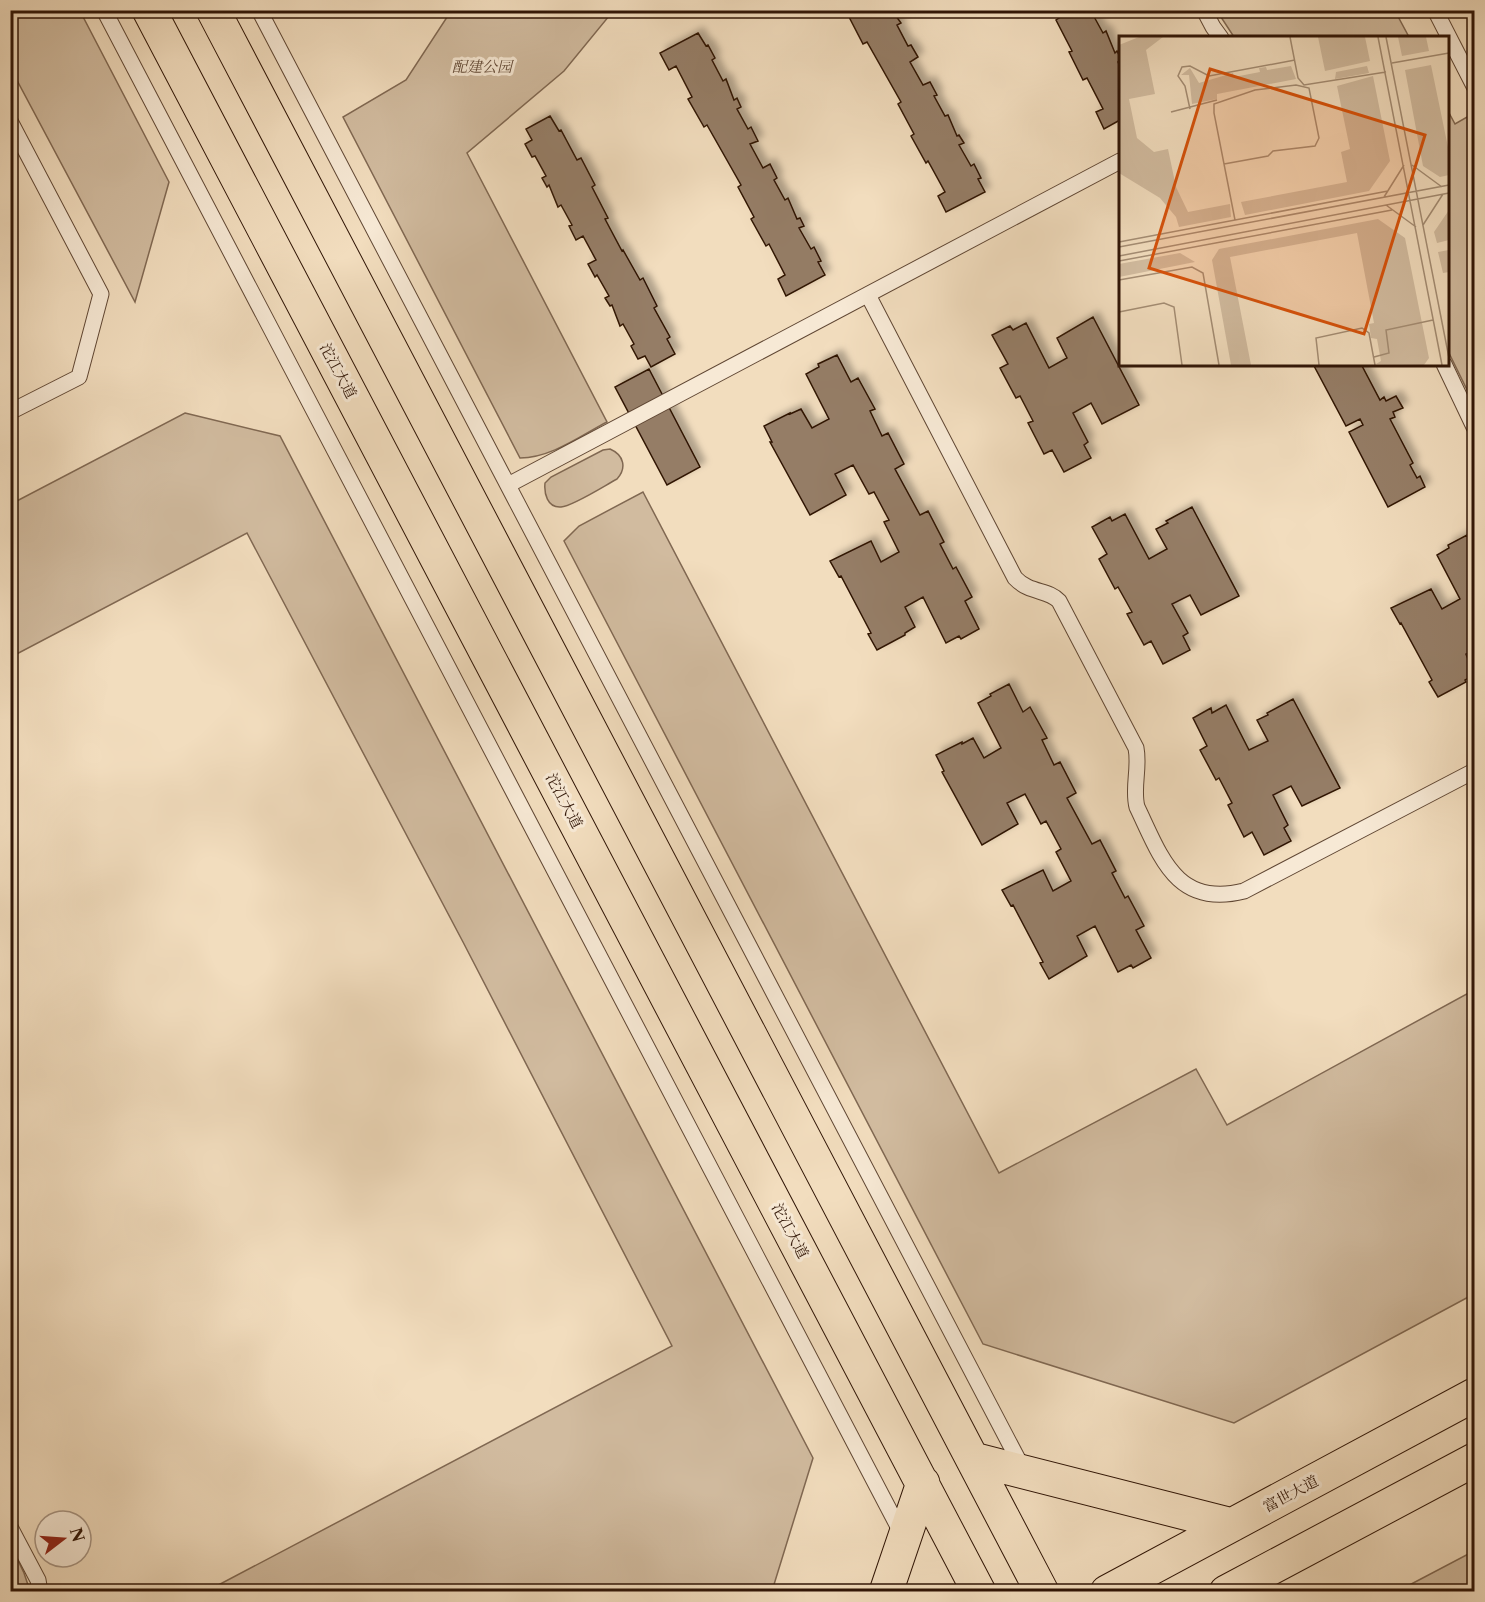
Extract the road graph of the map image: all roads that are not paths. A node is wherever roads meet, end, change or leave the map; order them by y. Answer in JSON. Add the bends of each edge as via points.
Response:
{"nodes":[{"id":1,"x":104,"y":10,"type":"edge"},
{"id":2,"x":149,"y":10,"type":"edge"},
{"id":3,"x":213,"y":10,"type":"edge"},
{"id":4,"x":259,"y":10,"type":"edge"},
{"id":5,"x":1204,"y":10,"type":"edge"},
{"id":6,"x":1435,"y":10,"type":"edge"},
{"id":7,"x":1217,"y":34,"type":"edge"},
{"id":8,"x":1448,"y":36,"type":"edge"},
{"id":9,"x":1449,"y":37,"type":"edge"},
{"id":10,"x":1474,"y":86,"type":"edge"},
{"id":11,"x":10,"y":121,"type":"edge"},
{"id":12,"x":1119,"y":162,"type":"edge"},
{"id":13,"x":868,"y":295,"type":"junction"},
{"id":14,"x":1445,"y":366,"type":"edge"},
{"id":15,"x":10,"y":412,"type":"edge"},
{"id":16,"x":1474,"y":428,"type":"edge"},
{"id":17,"x":508,"y":485,"type":"junction"},
{"id":18,"x":1474,"y":771,"type":"edge"},
{"id":19,"x":1474,"y":1395,"type":"edge"},
{"id":20,"x":973,"y":1459,"type":"junction"},
{"id":21,"x":1474,"y":1460,"type":"edge"},
{"id":22,"x":1025,"y":1472,"type":"junction"},
{"id":23,"x":922,"y":1483,"type":"junction"},
{"id":24,"x":1232,"y":1525,"type":"junction"},
{"id":25,"x":10,"y":1527,"type":"edge"},
{"id":26,"x":904,"y":1537,"type":"junction"},
{"id":27,"x":1252,"y":1584,"type":"edge"},
{"id":28,"x":40,"y":1592,"type":"edge"},
{"id":29,"x":886,"y":1592,"type":"edge"},
{"id":30,"x":979,"y":1592,"type":"edge"},
{"id":31,"x":1042,"y":1592,"type":"edge"},
{"id":32,"x":1107,"y":1592,"type":"edge"},
{"id":33,"x":1226,"y":1592,"type":"edge"}],
"edges":[{"from":1,"to":26,"type":"lane"},
{"from":2,"to":23,"type":"highway","name":"沱江大道"},
{"from":3,"to":20,"type":"highway"},
{"from":4,"to":17,"type":"lane"},
{"from":5,"to":7,"type":"lane"},
{"from":6,"to":8,"type":"lane"},
{"from":9,"to":10,"type":"lane"},
{"from":11,"to":15,"type":"lane","via":[[100,294],[79,377]]},
{"from":12,"to":13,"type":"lane"},
{"from":13,"to":17,"type":"lane"},
{"from":13,"to":18,"type":"lane","via":[[1015,578],[1027,588],[1055,596],[1059,601],[1136,748],[1137,807],[1164,862],[1181,882],[1211,896],[1244,891]]},
{"from":14,"to":16,"type":"lane"},
{"from":17,"to":22,"type":"lane"},
{"from":19,"to":24,"type":"highway","name":"富世大道"},
{"from":20,"to":22,"type":"highway"},
{"from":20,"to":31,"type":"highway"},
{"from":21,"to":27,"type":"highway"},
{"from":22,"to":24,"type":"highway"},
{"from":23,"to":26,"type":"highway"},
{"from":23,"to":30,"type":"highway","name":"沱江大道"},
{"from":24,"to":32,"type":"highway","name":"富世大道"},
{"from":25,"to":28,"type":"lane","via":[[38,1580]]},
{"from":26,"to":29,"type":"highway"},
{"from":27,"to":33,"type":"highway"}]}
